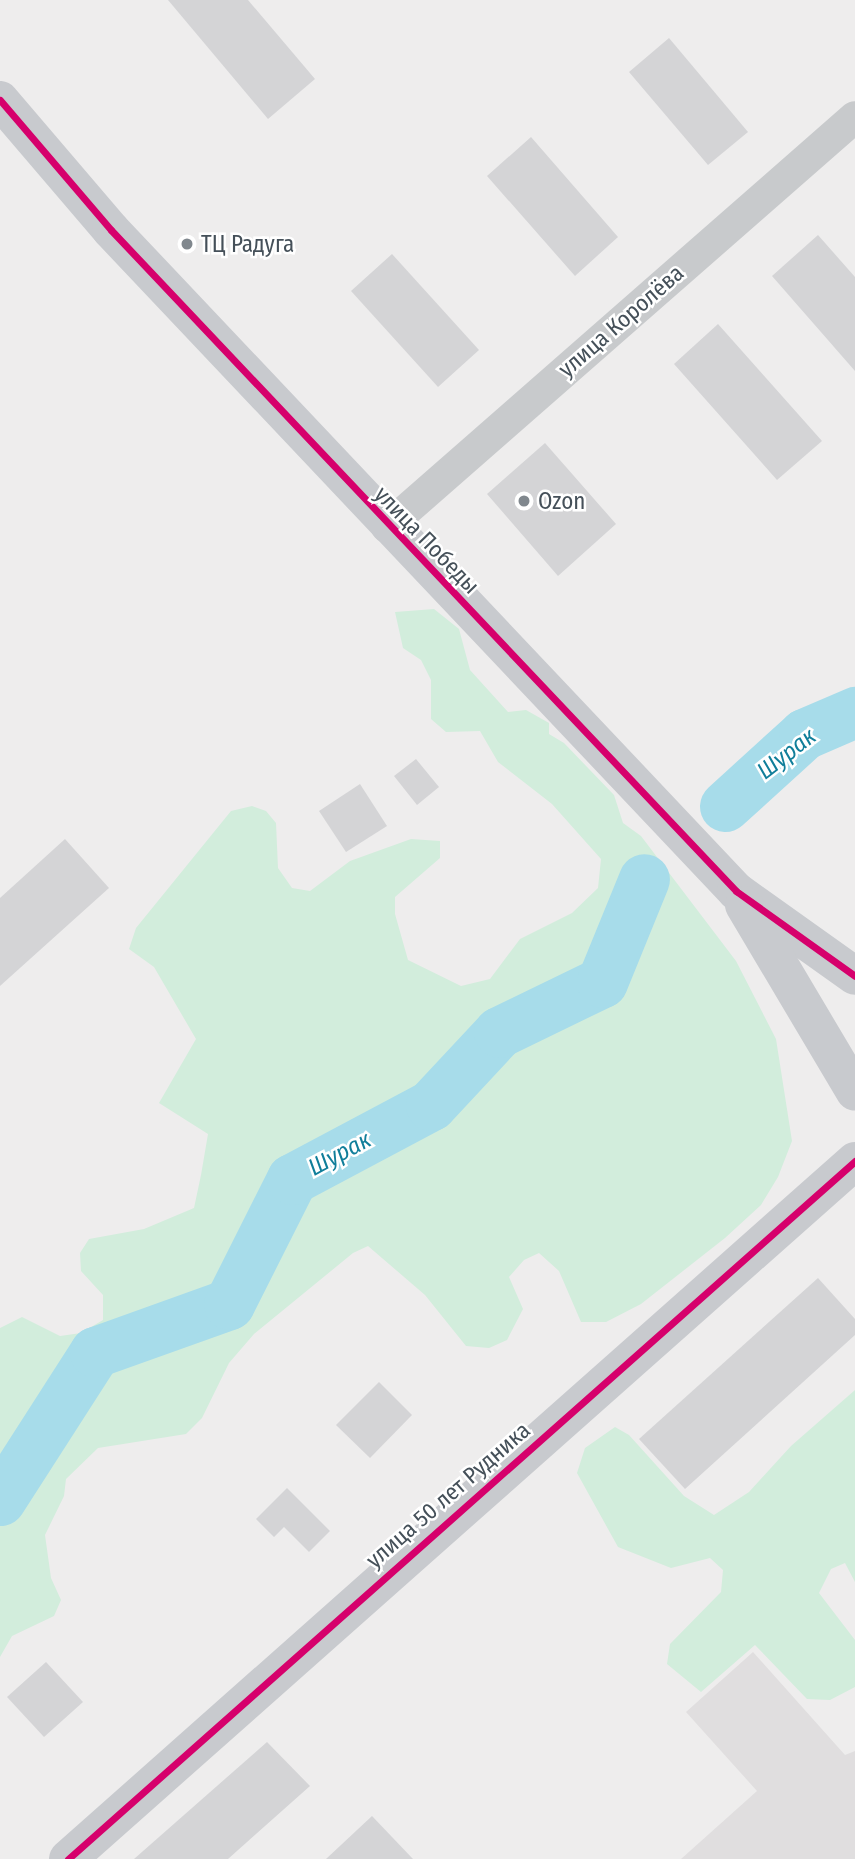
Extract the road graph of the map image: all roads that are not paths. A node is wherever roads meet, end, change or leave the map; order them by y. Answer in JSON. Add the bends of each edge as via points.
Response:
{"nodes":[{"id":1,"x":0,"y":100,"type":"edge"},
{"id":2,"x":855,"y":117,"type":"edge"},
{"id":3,"x":387,"y":527,"type":"junction"},
{"id":4,"x":736,"y":891,"type":"junction"},
{"id":5,"x":855,"y":976,"type":"edge"},
{"id":6,"x":855,"y":1092,"type":"edge"},
{"id":7,"x":855,"y":1161,"type":"edge"},
{"id":8,"x":68,"y":1859,"type":"edge"}],
"edges":[{"from":1,"to":3,"type":"street","name":"улица Победы","via":[[111,230]]},
{"from":2,"to":3,"type":"street","name":"улица Королёва"},
{"from":3,"to":4,"type":"street","name":"улица Победы"},
{"from":4,"to":5,"type":"street","name":"улица Победы"},
{"from":4,"to":6,"type":"street","name":"улица Победы"},
{"from":7,"to":8,"type":"street","name":"улица 50 лет Рудника"}]}
